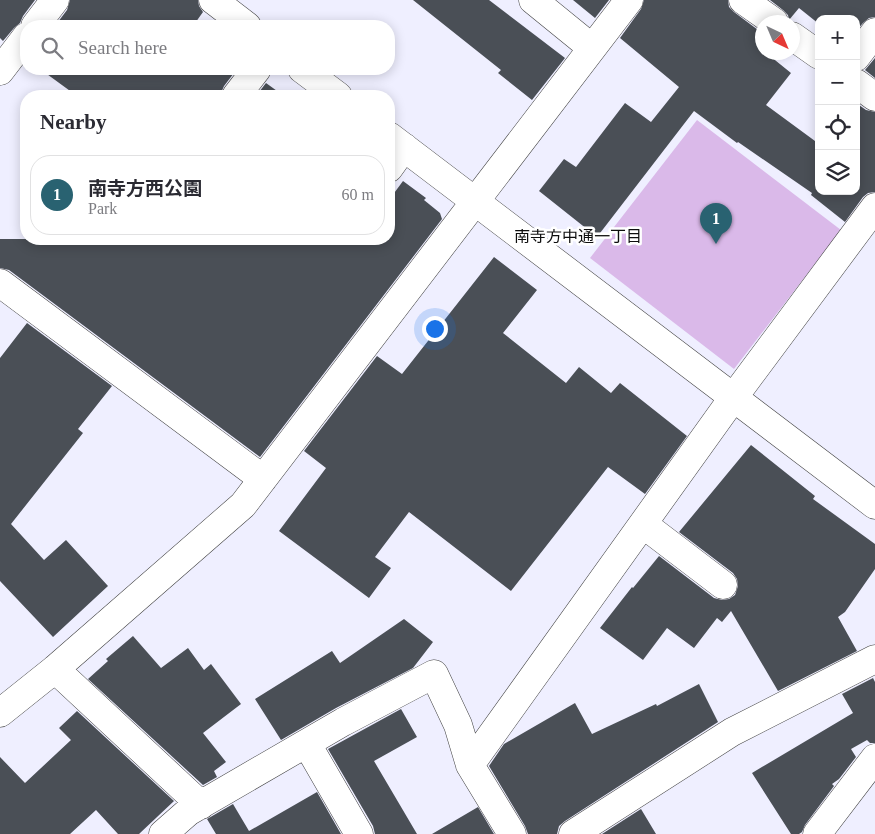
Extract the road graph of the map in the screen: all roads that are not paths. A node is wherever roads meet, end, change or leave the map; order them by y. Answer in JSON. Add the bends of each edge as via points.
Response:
{"nodes":[{"id":1,"x":55,"y":0,"type":"edge"},
{"id":2,"x":213,"y":0,"type":"edge"},
{"id":3,"x":534,"y":0,"type":"edge"},
{"id":4,"x":629,"y":0,"type":"edge"},
{"id":5,"x":744,"y":0,"type":"edge"},
{"id":6,"x":764,"y":15,"type":"edge"},
{"id":7,"x":39,"y":20,"type":"edge"},
{"id":8,"x":239,"y":20,"type":"edge"},
{"id":9,"x":875,"y":32,"type":"edge"},
{"id":10,"x":800,"y":42,"type":"edge"},
{"id":11,"x":20,"y":45,"type":"edge"},
{"id":12,"x":592,"y":48,"type":"junction"},
{"id":13,"x":860,"y":52,"type":"edge"},
{"id":14,"x":815,"y":53,"type":"edge"},
{"id":15,"x":0,"y":71,"type":"edge"},
{"id":16,"x":252,"y":75,"type":"edge"},
{"id":17,"x":310,"y":75,"type":"edge"},
{"id":18,"x":860,"y":86,"type":"edge"},
{"id":19,"x":241,"y":90,"type":"edge"},
{"id":20,"x":330,"y":90,"type":"edge"},
{"id":21,"x":875,"y":97,"type":"edge"},
{"id":22,"x":395,"y":151,"type":"edge"},
{"id":23,"x":475,"y":202,"type":"junction"},
{"id":24,"x":875,"y":207,"type":"edge"},
{"id":25,"x":0,"y":283,"type":"edge"},
{"id":26,"x":732,"y":398,"type":"junction"},
{"id":27,"x":263,"y":479,"type":"junction"},
{"id":28,"x":875,"y":505,"type":"edge"},
{"id":29,"x":643,"y":524,"type":"junction"},
{"id":30,"x":723,"y":585,"type":"dead end"},
{"id":31,"x":875,"y":659,"type":"edge"},
{"id":32,"x":55,"y":669,"type":"junction"},
{"id":33,"x":0,"y":713,"type":"edge"},
{"id":34,"x":307,"y":744,"type":"junction"},
{"id":35,"x":470,"y":765,"type":"junction"},
{"id":36,"x":872,"y":767,"type":"edge"},
{"id":37,"x":201,"y":805,"type":"junction"},
{"id":38,"x":163,"y":834,"type":"edge"},
{"id":39,"x":359,"y":834,"type":"edge"},
{"id":40,"x":512,"y":834,"type":"edge"},
{"id":41,"x":573,"y":834,"type":"edge"},
{"id":42,"x":817,"y":834,"type":"edge"}],
"edges":[{"from":1,"to":7,"type":"street"},
{"from":2,"to":8,"type":"street"},
{"from":3,"to":12,"type":"street"},
{"from":4,"to":12,"type":"street"},
{"from":5,"to":6,"type":"street"},
{"from":9,"to":13,"type":"street"},
{"from":10,"to":14,"type":"street"},
{"from":11,"to":15,"type":"street"},
{"from":12,"to":23,"type":"street"},
{"from":16,"to":19,"type":"street"},
{"from":17,"to":20,"type":"street"},
{"from":18,"to":21,"type":"street"},
{"from":22,"to":23,"type":"street"},
{"from":23,"to":26,"type":"street"},
{"from":23,"to":27,"type":"street"},
{"from":24,"to":26,"type":"street"},
{"from":25,"to":27,"type":"street"},
{"from":26,"to":28,"type":"street"},
{"from":26,"to":29,"type":"street"},
{"from":27,"to":32,"type":"street","via":[[243,505]]},
{"from":29,"to":30,"type":"street"},
{"from":29,"to":35,"type":"street"},
{"from":31,"to":41,"type":"street","via":[[732,732]]},
{"from":32,"to":33,"type":"street"},
{"from":32,"to":37,"type":"street"},
{"from":34,"to":35,"type":"street","via":[[434,674],[458,725]]},
{"from":34,"to":37,"type":"street"},
{"from":34,"to":39,"type":"street"},
{"from":35,"to":40,"type":"street"},
{"from":36,"to":42,"type":"street"},
{"from":37,"to":38,"type":"street"}]}
